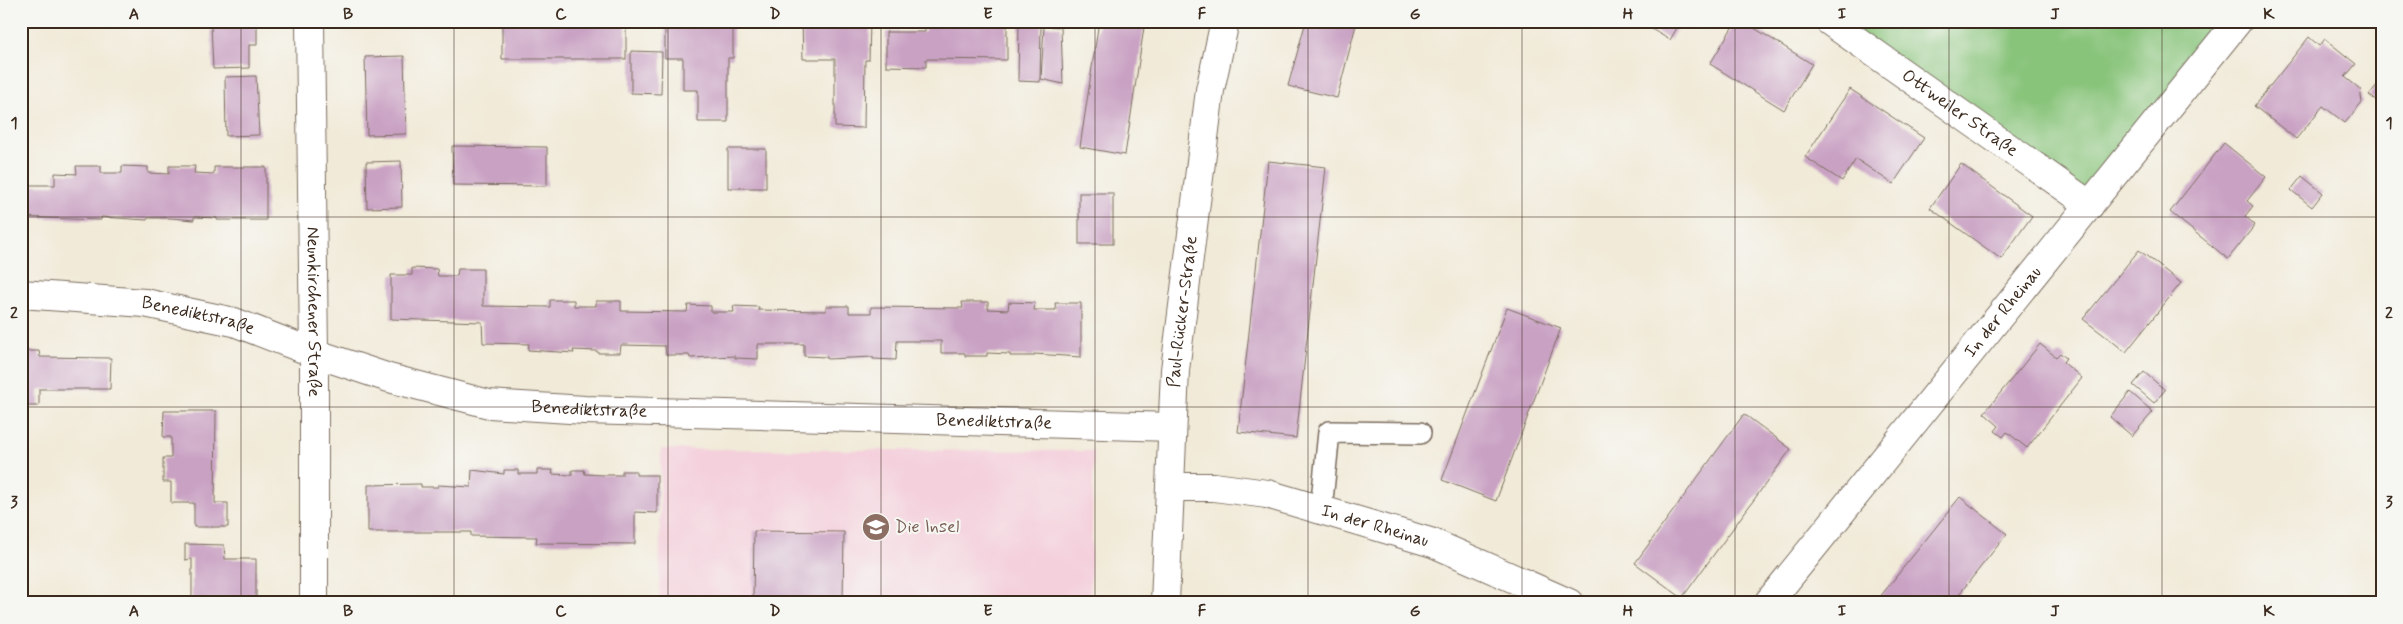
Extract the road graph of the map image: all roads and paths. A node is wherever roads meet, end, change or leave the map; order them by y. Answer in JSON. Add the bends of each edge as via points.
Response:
{"nodes":[{"id":1,"x":310,"y":21,"type":"edge"},
{"id":2,"x":1225,"y":21,"type":"edge"},
{"id":3,"x":1829,"y":21,"type":"edge"},
{"id":4,"x":2238,"y":21,"type":"edge"},
{"id":5,"x":2090,"y":204,"type":"junction"},
{"id":6,"x":21,"y":294,"type":"edge"},
{"id":7,"x":314,"y":353,"type":"junction"},
{"id":8,"x":1172,"y":427,"type":"junction"},
{"id":9,"x":1420,"y":433,"type":"dead end"},
{"id":10,"x":1171,"y":487,"type":"junction"},
{"id":11,"x":1321,"y":510,"type":"junction"},
{"id":12,"x":314,"y":603,"type":"edge"},
{"id":13,"x":1165,"y":603,"type":"edge"},
{"id":14,"x":1569,"y":603,"type":"edge"},
{"id":15,"x":1768,"y":603,"type":"edge"}],
"edges":[{"from":1,"to":7,"type":"street","name":"Neunkirchener Straße"},
{"from":2,"to":8,"type":"street","name":"Paul-Rücker-Straße","via":[[1210,90],[1175,370]]},
{"from":3,"to":5,"type":"street","name":"Ottweiler Straße"},
{"from":4,"to":5,"type":"street","name":"In der Rheinau"},
{"from":5,"to":15,"type":"street","name":"In der Rheinau"},
{"from":6,"to":7,"type":"street","name":"Benediktstraße","via":[[146,303],[234,322]]},
{"from":7,"to":8,"type":"street","name":"Benediktstraße","via":[[389,378],[489,404],[585,410]]},
{"from":7,"to":12,"type":"street","name":"Neunkirchener Straße"},
{"from":8,"to":10,"type":"street","name":"Paul-Rücker-Straße"},
{"from":9,"to":11,"type":"lane","via":[[1329,432]]},
{"from":10,"to":11,"type":"street","name":"In der Rheinau","via":[[1214,487],[1267,494]]},
{"from":10,"to":13,"type":"street","name":"Paul-Rücker-Straße"},
{"from":11,"to":14,"type":"street","name":"In der Rheinau","via":[[1434,543]]}]}
